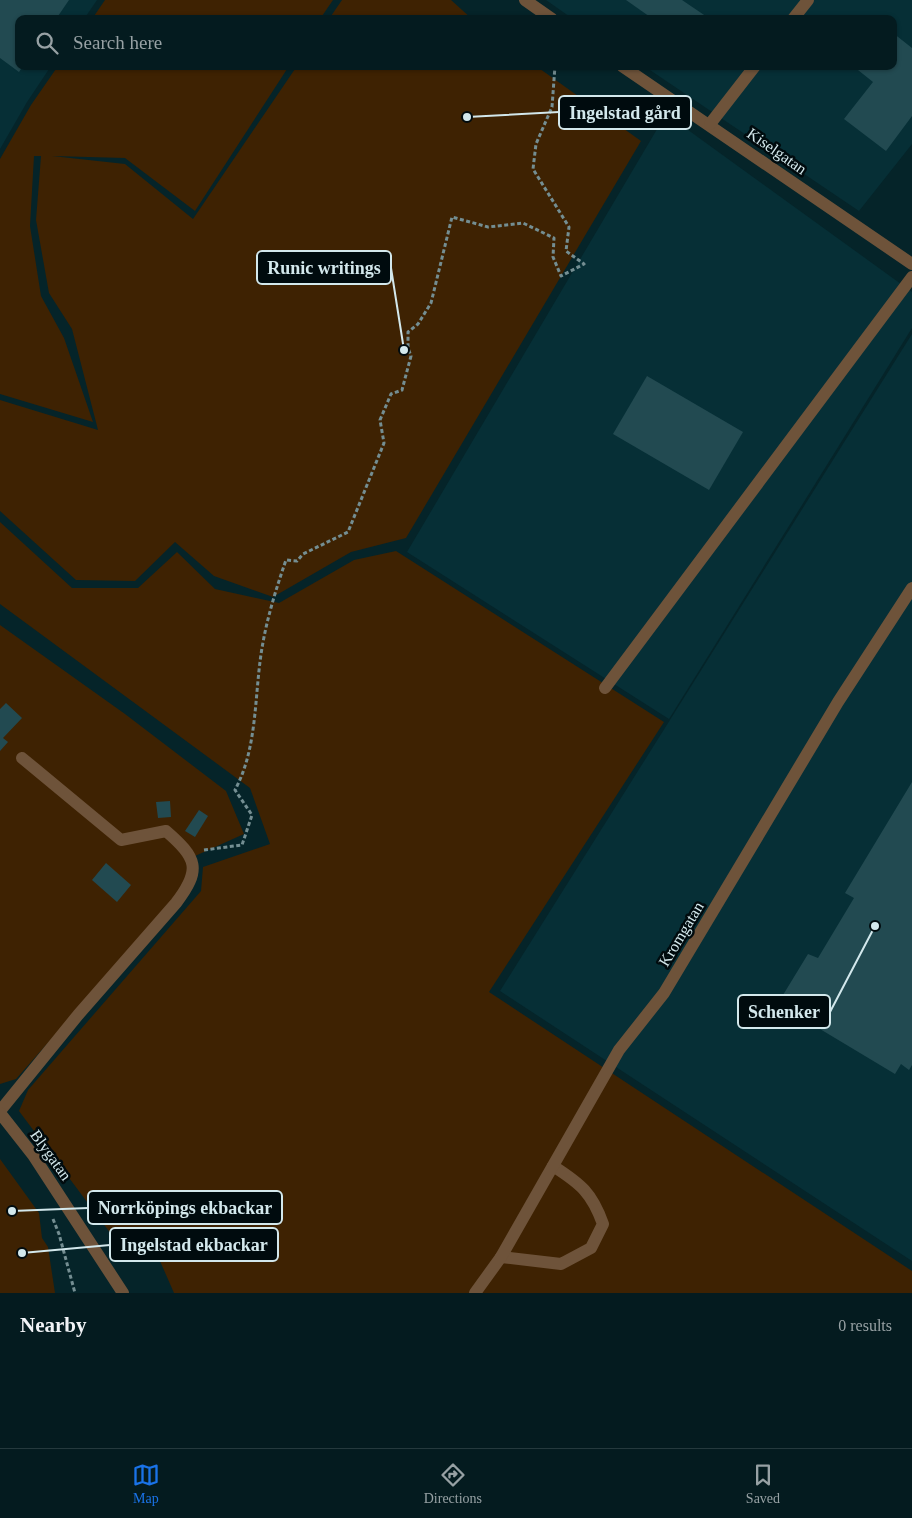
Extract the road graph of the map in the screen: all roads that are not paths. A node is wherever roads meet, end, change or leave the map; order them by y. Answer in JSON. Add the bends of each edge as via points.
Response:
{"nodes":[{"id":1,"x":524,"y":0,"type":"edge"},
{"id":2,"x":808,"y":0,"type":"edge"},
{"id":3,"x":546,"y":15,"type":"edge"},
{"id":4,"x":796,"y":15,"type":"edge"},
{"id":5,"x":628,"y":70,"type":"edge"},
{"id":6,"x":752,"y":70,"type":"edge"},
{"id":7,"x":710,"y":124,"type":"junction"},
{"id":8,"x":912,"y":264,"type":"edge"},
{"id":9,"x":912,"y":278,"type":"edge"},
{"id":10,"x":912,"y":588,"type":"edge"},
{"id":11,"x":605,"y":688,"type":"dead end"},
{"id":12,"x":22,"y":758,"type":"dead end"},
{"id":13,"x":0,"y":1112,"type":"edge"},
{"id":14,"x":554,"y":1166,"type":"junction"},
{"id":15,"x":501,"y":1257,"type":"junction"},
{"id":16,"x":123,"y":1293,"type":"edge"},
{"id":17,"x":475,"y":1293,"type":"edge"}],
"edges":[{"from":1,"to":3,"type":"street"},
{"from":2,"to":4,"type":"street"},
{"from":5,"to":7,"type":"street","name":"Kiselgatan"},
{"from":6,"to":7,"type":"street"},
{"from":7,"to":8,"type":"street","name":"Kiselgatan"},
{"from":9,"to":11,"type":"street"},
{"from":10,"to":14,"type":"street","name":"Kromgatan","via":[[838,702],[664,993],[619,1050]]},
{"from":12,"to":13,"type":"street","via":[[121,840],[166,831],[188,852],[194,870],[190,885]]},
{"from":13,"to":16,"type":"street","name":"Blygatan","via":[[33,1154]]},
{"from":14,"to":15,"type":"street","name":"Kromgatan"},
{"from":14,"to":15,"type":"street","via":[[594,1200],[603,1224],[591,1248],[561,1264]]},
{"from":15,"to":17,"type":"street","name":"Kromgatan"}]}
